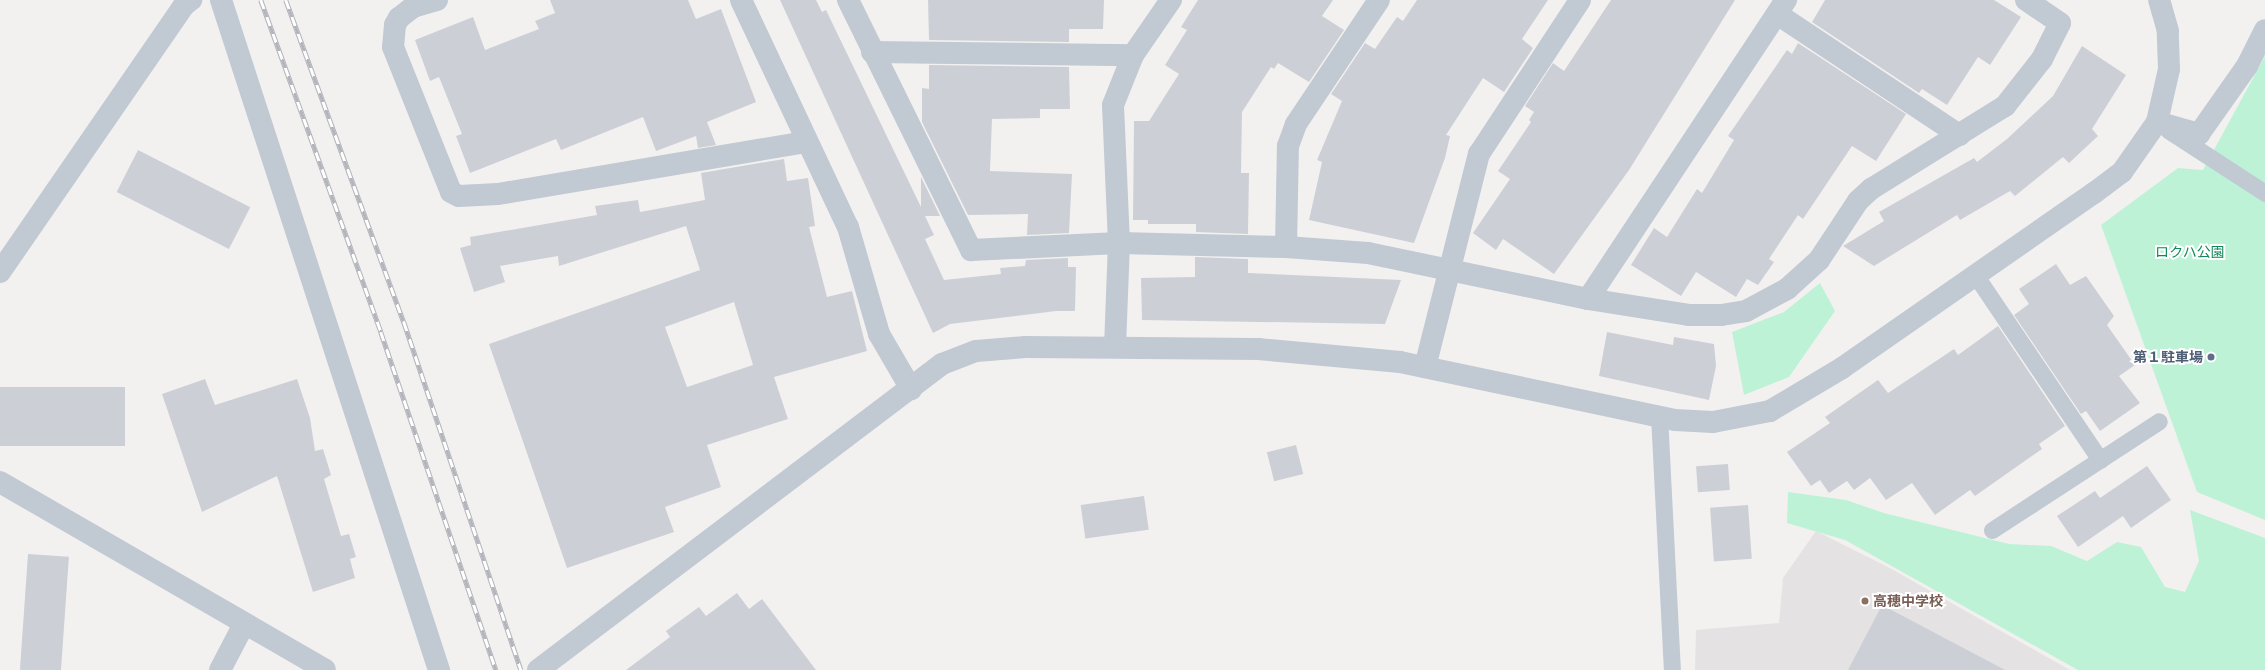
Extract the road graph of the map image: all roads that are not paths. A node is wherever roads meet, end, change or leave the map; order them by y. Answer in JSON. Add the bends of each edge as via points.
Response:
{"nodes":[{"id":1,"x":191,"y":0,"type":"edge"},
{"id":2,"x":221,"y":0,"type":"edge"},
{"id":3,"x":437,"y":0,"type":"edge"},
{"id":4,"x":741,"y":0,"type":"edge"},
{"id":5,"x":848,"y":0,"type":"edge"},
{"id":6,"x":1172,"y":0,"type":"edge"},
{"id":7,"x":1379,"y":0,"type":"edge"},
{"id":8,"x":1580,"y":0,"type":"edge"},
{"id":9,"x":2026,"y":0,"type":"edge"},
{"id":10,"x":2158,"y":0,"type":"edge"},
{"id":11,"x":1781,"y":7,"type":"edge"},
{"id":12,"x":2265,"y":30,"type":"edge"},
{"id":13,"x":872,"y":52,"type":"junction"},
{"id":14,"x":1133,"y":56,"type":"junction"},
{"id":15,"x":2156,"y":122,"type":"junction"},
{"id":16,"x":1959,"y":135,"type":"junction"},
{"id":17,"x":807,"y":142,"type":"junction"},
{"id":18,"x":2265,"y":194,"type":"edge"},
{"id":19,"x":1119,"y":243,"type":"junction"},
{"id":20,"x":1286,"y":247,"type":"junction"},
{"id":21,"x":1450,"y":271,"type":"junction"},
{"id":22,"x":0,"y":272,"type":"edge"},
{"id":23,"x":1976,"y":276,"type":"junction"},
{"id":24,"x":1588,"y":299,"type":"junction"},
{"id":25,"x":1115,"y":347,"type":"junction"},
{"id":26,"x":1425,"y":367,"type":"junction"},
{"id":27,"x":911,"y":389,"type":"junction"},
{"id":28,"x":1658,"y":415,"type":"junction"},
{"id":29,"x":2159,"y":421,"type":"dead end"},
{"id":30,"x":2100,"y":460,"type":"junction"},
{"id":31,"x":0,"y":482,"type":"edge"},
{"id":32,"x":1992,"y":530,"type":"dead end"},
{"id":33,"x":244,"y":624,"type":"junction"},
{"id":34,"x":220,"y":670,"type":"edge"},
{"id":35,"x":325,"y":670,"type":"edge"},
{"id":36,"x":439,"y":670,"type":"edge"},
{"id":37,"x":538,"y":670,"type":"edge"},
{"id":38,"x":1672,"y":670,"type":"edge"}],
"edges":[{"from":1,"to":22,"type":"street","via":[[184,5]]},
{"from":2,"to":36,"type":"street"},
{"from":3,"to":17,"type":"street","via":[[413,7],[399,18],[395,25],[393,46],[451,192],[458,196],[498,194]]},
{"from":4,"to":17,"type":"street"},
{"from":5,"to":13,"type":"street"},
{"from":6,"to":14,"type":"street"},
{"from":7,"to":20,"type":"street","via":[[1296,124],[1288,146]]},
{"from":8,"to":21,"type":"street","via":[[1479,154]]},
{"from":9,"to":16,"type":"street","via":[[2060,23],[2053,38],[2020,90],[2005,106]]},
{"from":10,"to":15,"type":"street","via":[[2168,31],[2169,69]]},
{"from":11,"to":16,"type":"street"},
{"from":11,"to":24,"type":"street"},
{"from":12,"to":15,"type":"street","via":[[2247,66],[2198,134]]},
{"from":13,"to":14,"type":"street"},
{"from":13,"to":19,"type":"street","via":[[971,250]]},
{"from":14,"to":19,"type":"street","via":[[1113,105]]},
{"from":15,"to":18,"type":"lane"},
{"from":15,"to":23,"type":"street","via":[[2122,172]]},
{"from":16,"to":24,"type":"street","via":[[1871,189],[1858,202],[1819,260],[1804,276],[1763,304],[1746,311],[1721,315],[1689,314]]},
{"from":17,"to":27,"type":"street","via":[[848,227],[878,334]]},
{"from":19,"to":20,"type":"street"},
{"from":19,"to":25,"type":"street"},
{"from":20,"to":21,"type":"street","via":[[1368,253]]},
{"from":21,"to":24,"type":"street"},
{"from":21,"to":26,"type":"street"},
{"from":23,"to":28,"type":"street","via":[[1842,368],[1770,412],[1713,422],[1675,420]]},
{"from":23,"to":30,"type":"lane"},
{"from":25,"to":26,"type":"street","via":[[1258,349]]},
{"from":25,"to":27,"type":"street","via":[[1004,348],[976,351],[942,364]]},
{"from":26,"to":28,"type":"street"},
{"from":27,"to":37,"type":"street"},
{"from":28,"to":38,"type":"lane"},
{"from":29,"to":30,"type":"lane"},
{"from":30,"to":32,"type":"lane"},
{"from":31,"to":33,"type":"street"},
{"from":33,"to":34,"type":"street"},
{"from":33,"to":35,"type":"street"}]}
